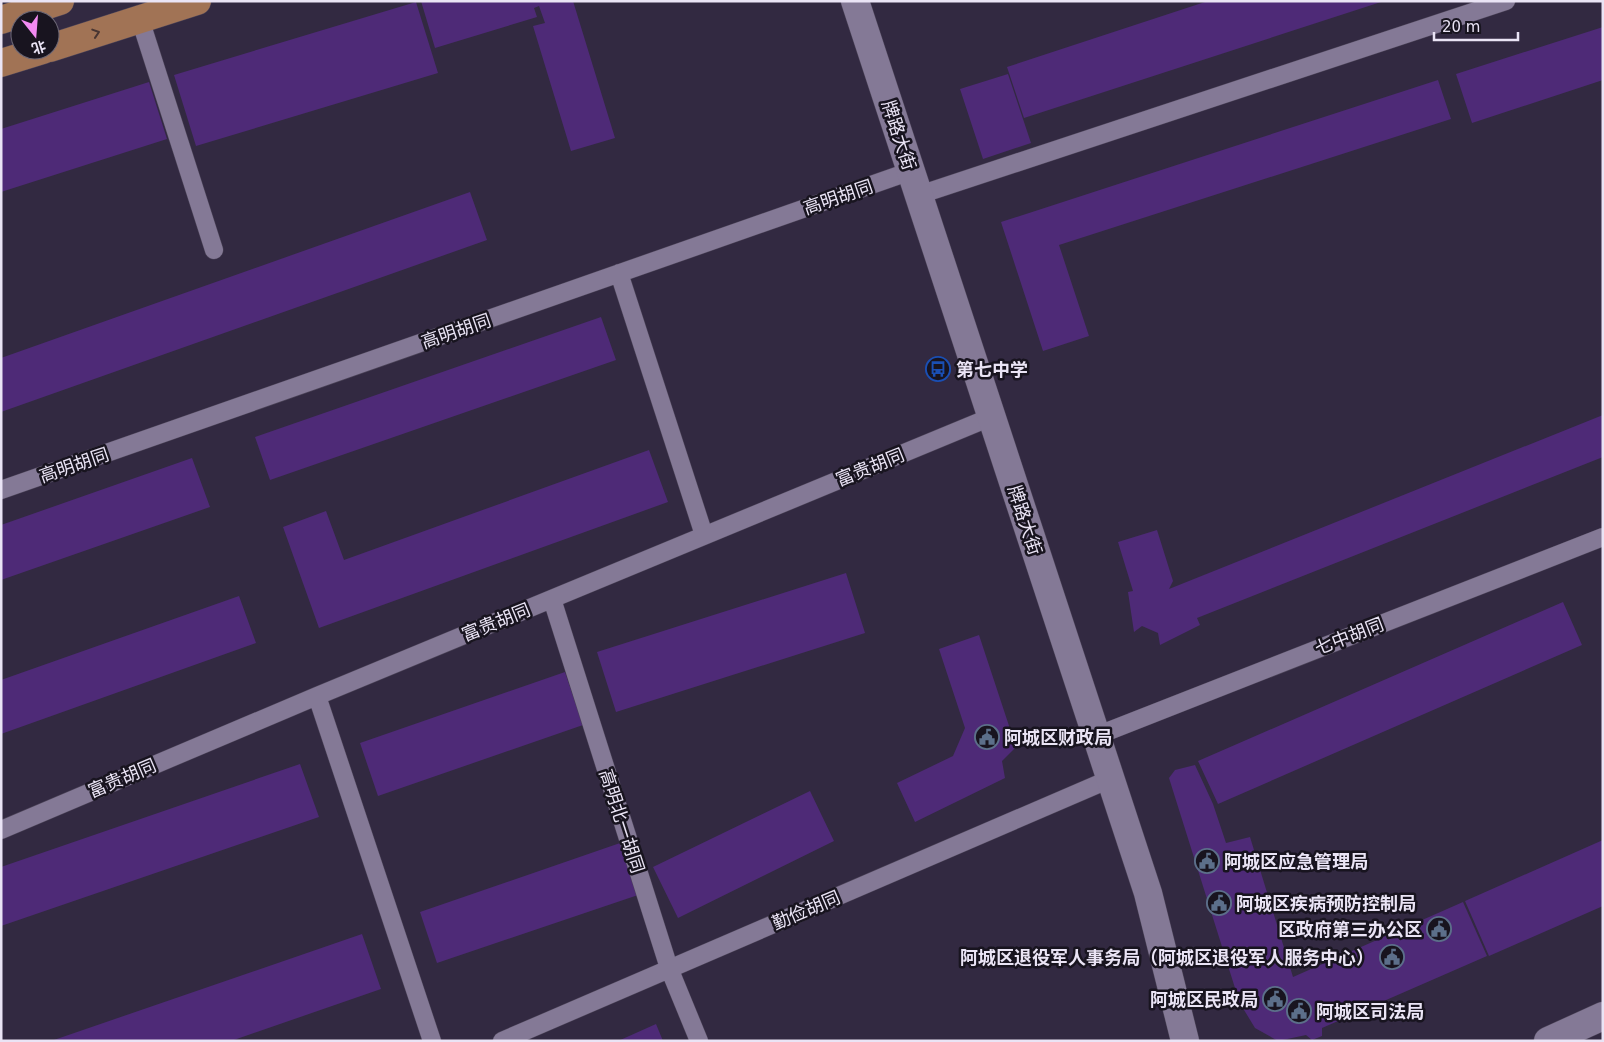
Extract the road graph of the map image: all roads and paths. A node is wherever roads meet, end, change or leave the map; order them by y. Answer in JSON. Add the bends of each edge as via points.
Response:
{"nodes":[{"id":1,"x":60,"y":1,"type":"edge"},
{"id":2,"x":197,"y":1,"type":"edge"},
{"id":3,"x":855,"y":1,"type":"edge"},
{"id":4,"x":1506,"y":1,"type":"edge"},
{"id":5,"x":21,"y":10,"type":"edge"},
{"id":6,"x":140,"y":19,"type":"junction"},
{"id":7,"x":60,"y":45,"type":"edge"},
{"id":8,"x":915,"y":183,"type":"junction"},
{"id":9,"x":214,"y":250,"type":"dead end"},
{"id":10,"x":620,"y":273,"type":"junction"},
{"id":11,"x":991,"y":417,"type":"junction"},
{"id":12,"x":1,"y":490,"type":"edge"},
{"id":13,"x":704,"y":535,"type":"junction"},
{"id":14,"x":1603,"y":536,"type":"edge"},
{"id":15,"x":552,"y":598,"type":"junction"},
{"id":16,"x":317,"y":696,"type":"junction"},
{"id":17,"x":1096,"y":736,"type":"junction"},
{"id":18,"x":1110,"y":779,"type":"junction"},
{"id":19,"x":1,"y":830,"type":"edge"},
{"id":20,"x":669,"y":968,"type":"junction"},
{"id":21,"x":1603,"y":1016,"type":"edge"},
{"id":22,"x":432,"y":1041,"type":"edge"},
{"id":23,"x":502,"y":1041,"type":"edge"},
{"id":24,"x":699,"y":1041,"type":"edge"},
{"id":25,"x":1185,"y":1041,"type":"edge"},
{"id":26,"x":1548,"y":1041,"type":"edge"}],
"edges":[{"from":1,"to":5,"type":"main road"},
{"from":2,"to":6,"type":"main road"},
{"from":3,"to":8,"type":"street","name":"牌路大街"},
{"from":4,"to":8,"type":"lane","name":"高明胡同"},
{"from":7,"to":6,"type":"main road","one_way":true},
{"from":6,"to":9,"type":"lane"},
{"from":8,"to":10,"type":"lane","name":"高明胡同"},
{"from":8,"to":11,"type":"street","name":"牌路大街"},
{"from":10,"to":12,"type":"lane","name":"高明胡同"},
{"from":10,"to":13,"type":"lane"},
{"from":11,"to":13,"type":"lane","name":"富贵胡同"},
{"from":11,"to":17,"type":"street","name":"牌路大街"},
{"from":13,"to":15,"type":"lane","name":"富贵胡同"},
{"from":14,"to":17,"type":"lane","name":"七中胡同"},
{"from":15,"to":16,"type":"lane","name":"富贵胡同"},
{"from":15,"to":20,"type":"lane","name":"高明北一胡同"},
{"from":16,"to":19,"type":"lane","name":"富贵胡同"},
{"from":16,"to":22,"type":"lane"},
{"from":17,"to":18,"type":"street","name":"牌路大街"},
{"from":18,"to":20,"type":"lane","name":"勤俭胡同"},
{"from":18,"to":25,"type":"street","name":"牌路大街","via":[[1148,893]]},
{"from":20,"to":23,"type":"lane","name":"勤俭胡同"},
{"from":20,"to":24,"type":"lane","name":"高明北一胡同"},
{"from":21,"to":26,"type":"street"}]}
